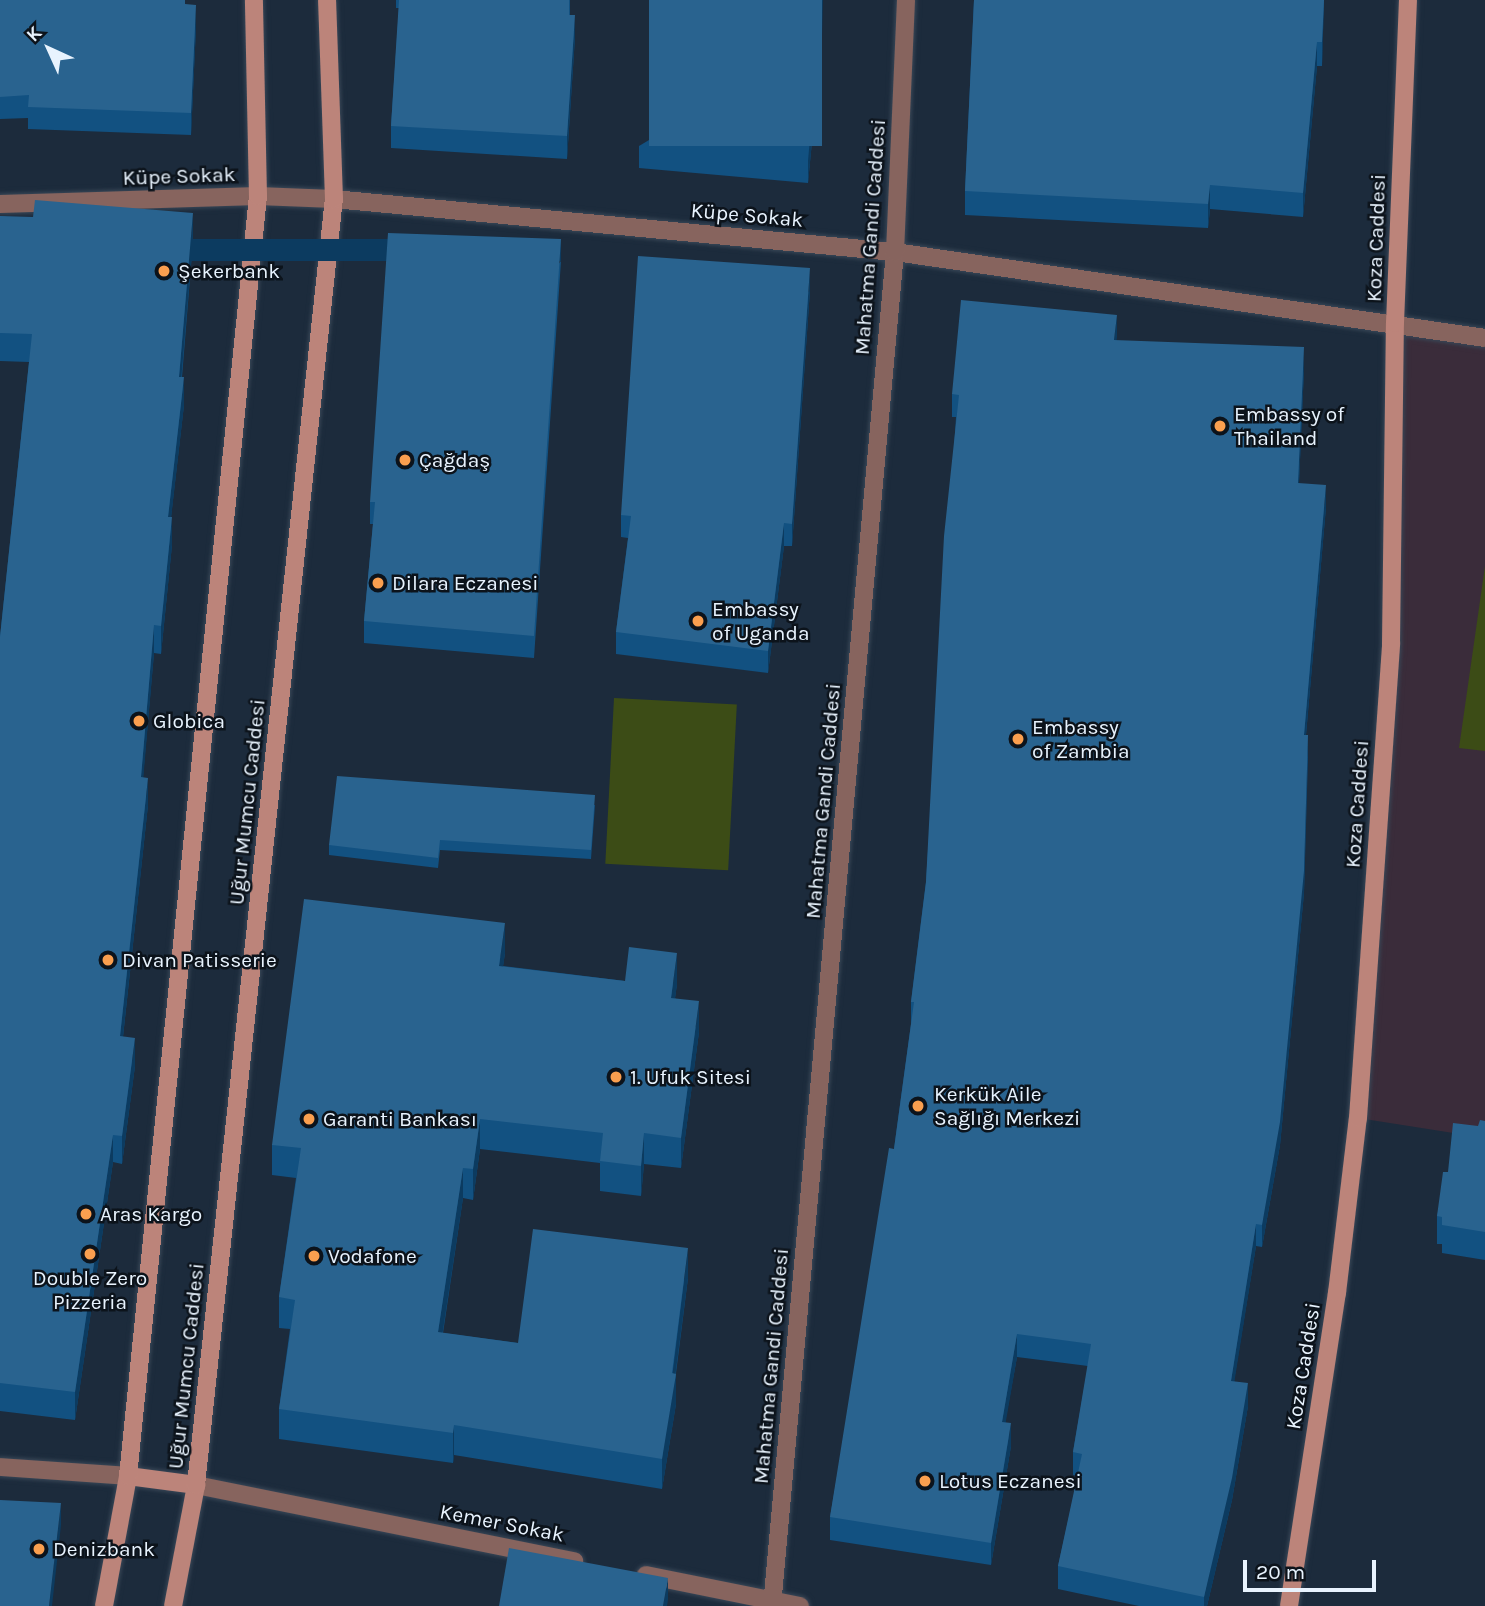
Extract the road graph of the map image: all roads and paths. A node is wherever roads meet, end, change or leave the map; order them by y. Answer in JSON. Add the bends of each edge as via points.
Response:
{"nodes":[{"id":1,"x":254,"y":0,"type":"edge"},
{"id":2,"x":327,"y":0,"type":"edge"},
{"id":3,"x":906,"y":0,"type":"edge"},
{"id":4,"x":1408,"y":0,"type":"edge"},
{"id":5,"x":258,"y":196,"type":"junction"},
{"id":6,"x":334,"y":199,"type":"junction"},
{"id":7,"x":0,"y":204,"type":"edge"},
{"id":8,"x":895,"y":252,"type":"junction"},
{"id":9,"x":1395,"y":323,"type":"junction"},
{"id":10,"x":1485,"y":338,"type":"edge"},
{"id":11,"x":0,"y":1467,"type":"edge"},
{"id":12,"x":128,"y":1476,"type":"junction"},
{"id":13,"x":196,"y":1485,"type":"junction"},
{"id":14,"x":594,"y":1565,"type":"edge"},
{"id":15,"x":622,"y":1570,"type":"edge"},
{"id":16,"x":772,"y":1603,"type":"edge"},
{"id":17,"x":104,"y":1606,"type":"edge"},
{"id":18,"x":173,"y":1606,"type":"edge"},
{"id":19,"x":800,"y":1606,"type":"edge"},
{"id":20,"x":1289,"y":1606,"type":"edge"}],
"edges":[{"from":1,"to":5,"type":"main road"},
{"from":2,"to":6,"type":"main road","name":"Uğur Mumcu Caddesi"},
{"from":3,"to":8,"type":"street","name":"Mahatma Gandi Caddesi"},
{"from":4,"to":9,"type":"main road","name":"Koza Caddesi"},
{"from":5,"to":6,"type":"street","name":"Küpe Sokak"},
{"from":5,"to":7,"type":"street","name":"Küpe Sokak"},
{"from":5,"to":12,"type":"main road"},
{"from":6,"to":8,"type":"street","name":"Küpe Sokak"},
{"from":6,"to":13,"type":"main road","name":"Uğur Mumcu Caddesi"},
{"from":8,"to":9,"type":"street","name":"Küpe Sokak"},
{"from":8,"to":16,"type":"street","name":"Mahatma Gandi Caddesi"},
{"from":9,"to":10,"type":"street","name":"Küpe Sokak"},
{"from":9,"to":20,"type":"main road","name":"Koza Caddesi","via":[[1391,644],[1357,1118],[1337,1293]]},
{"from":11,"to":12,"type":"street"},
{"from":12,"to":13,"type":"main road"},
{"from":12,"to":17,"type":"main road"},
{"from":13,"to":14,"type":"street","name":"Kemer Sokak"},
{"from":13,"to":18,"type":"main road","name":"Uğur Mumcu Caddesi"},
{"from":15,"to":16,"type":"street"},
{"from":16,"to":19,"type":"street"}]}
